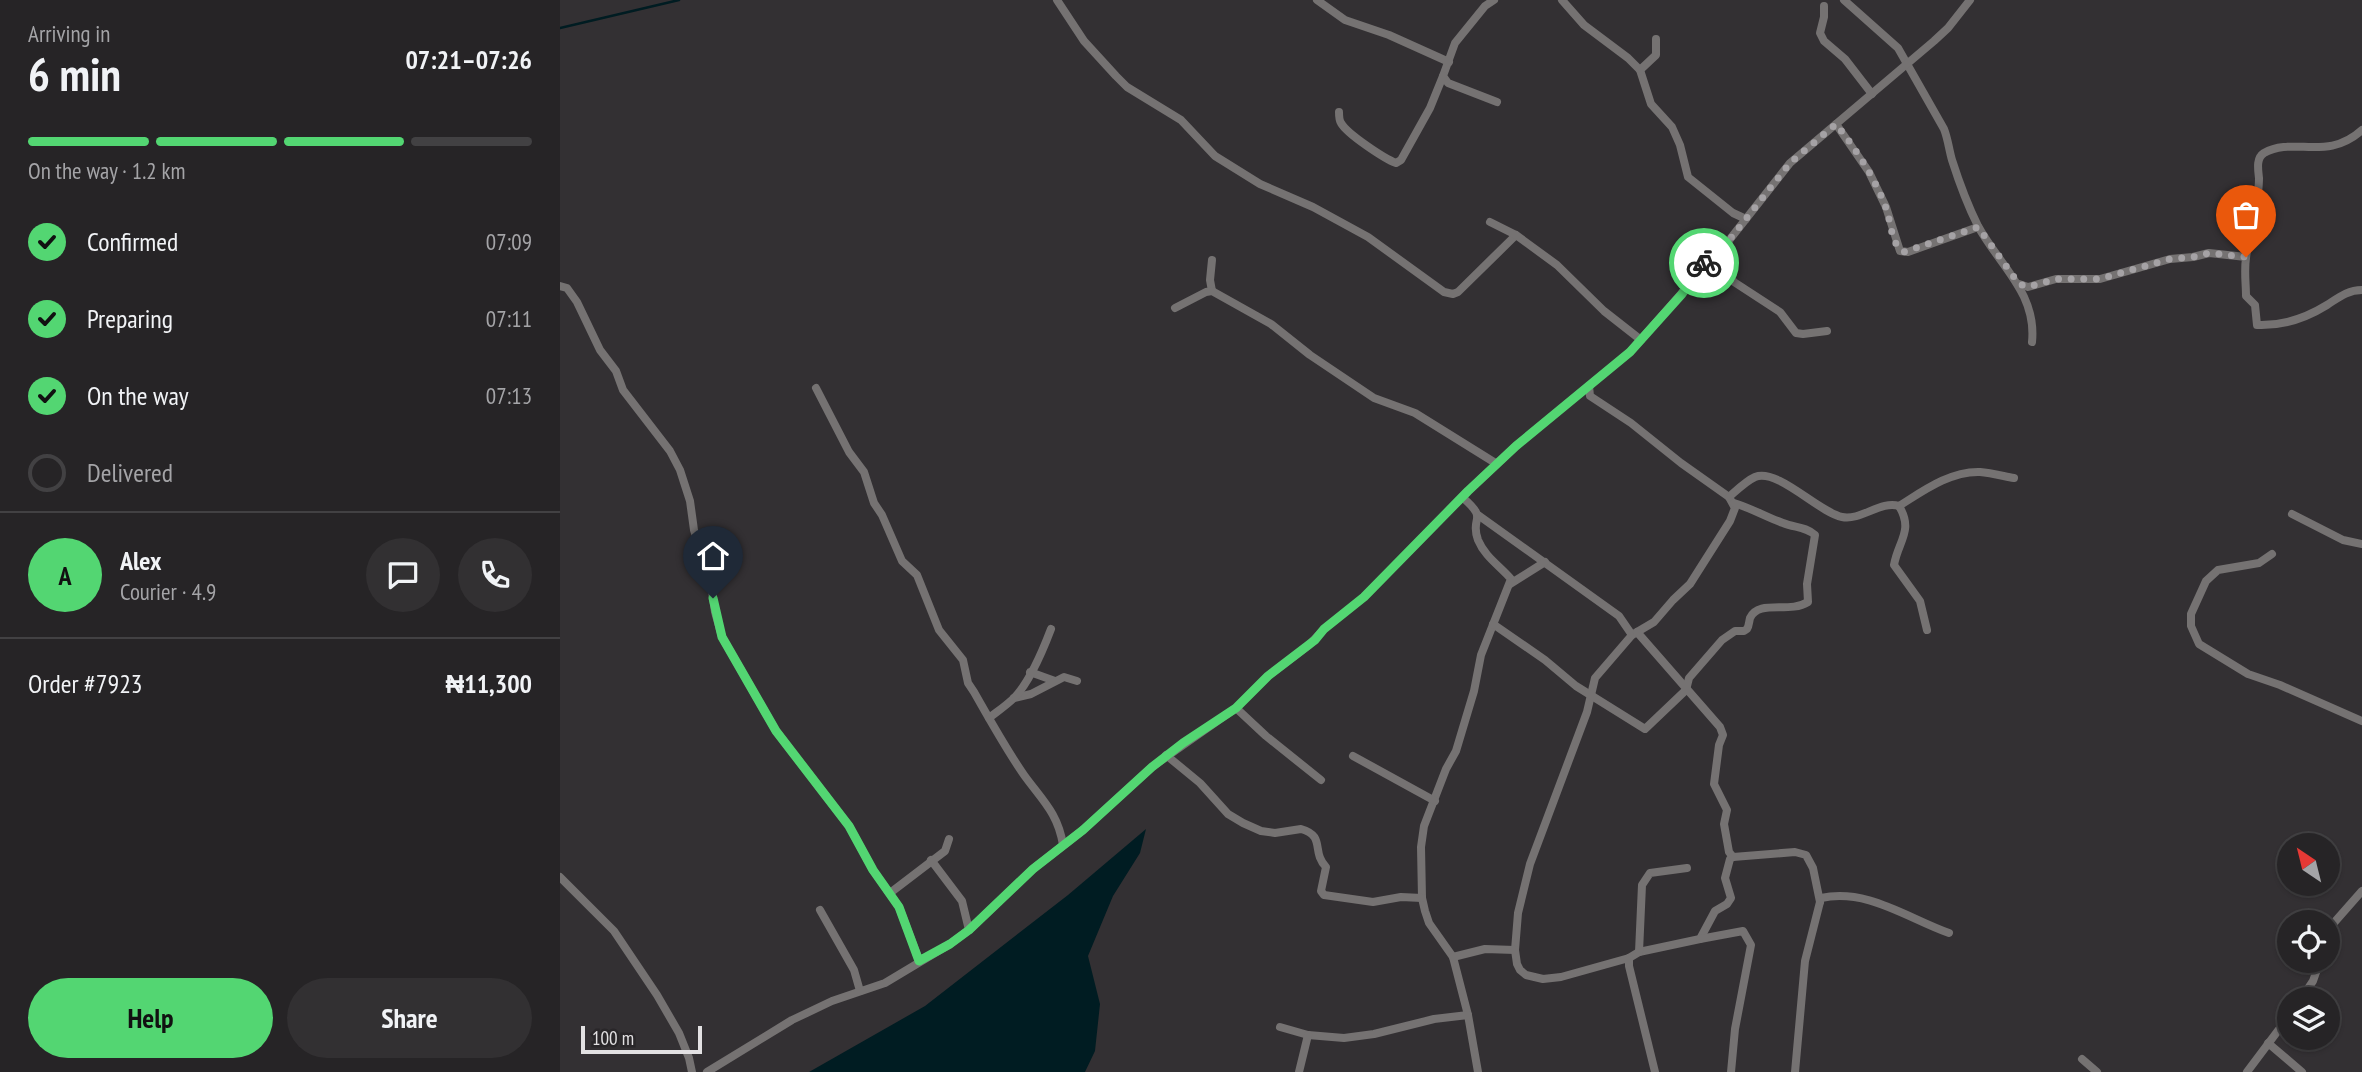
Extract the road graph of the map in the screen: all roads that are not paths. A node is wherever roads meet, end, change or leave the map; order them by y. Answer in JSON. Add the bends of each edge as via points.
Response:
{"nodes":[{"id":1,"x":1057,"y":0,"type":"edge"},
{"id":2,"x":1317,"y":0,"type":"edge"},
{"id":3,"x":1494,"y":0,"type":"edge"},
{"id":4,"x":1562,"y":0,"type":"edge"},
{"id":5,"x":1844,"y":0,"type":"edge"},
{"id":6,"x":1970,"y":0,"type":"edge"},
{"id":7,"x":1824,"y":6,"type":"dead end"},
{"id":8,"x":1656,"y":38,"type":"dead end"},
{"id":9,"x":1448,"y":62,"type":"junction"},
{"id":10,"x":1907,"y":65,"type":"junction"},
{"id":11,"x":1640,"y":71,"type":"junction"},
{"id":12,"x":1443,"y":76,"type":"junction"},
{"id":13,"x":1872,"y":94,"type":"junction"},
{"id":14,"x":1497,"y":102,"type":"dead end"},
{"id":15,"x":1339,"y":112,"type":"dead end"},
{"id":16,"x":1836,"y":124,"type":"junction"},
{"id":17,"x":2362,"y":130,"type":"edge"},
{"id":18,"x":1746,"y":219,"type":"junction"},
{"id":19,"x":1490,"y":222,"type":"dead end"},
{"id":20,"x":1978,"y":227,"type":"junction"},
{"id":21,"x":1516,"y":235,"type":"junction"},
{"id":22,"x":1713,"y":256,"type":"junction"},
{"id":23,"x":2246,"y":257,"type":"junction"},
{"id":24,"x":1212,"y":261,"type":"dead end"},
{"id":25,"x":2019,"y":284,"type":"junction"},
{"id":26,"x":560,"y":286,"type":"edge"},
{"id":27,"x":1212,"y":290,"type":"junction"},
{"id":28,"x":2362,"y":290,"type":"edge"},
{"id":29,"x":1175,"y":308,"type":"dead end"},
{"id":30,"x":1827,"y":331,"type":"dead end"},
{"id":31,"x":1641,"y":340,"type":"junction"},
{"id":32,"x":2032,"y":342,"type":"dead end"},
{"id":33,"x":1589,"y":386,"type":"junction"},
{"id":34,"x":816,"y":388,"type":"dead end"},
{"id":35,"x":1497,"y":464,"type":"junction"},
{"id":36,"x":2014,"y":478,"type":"dead end"},
{"id":37,"x":1462,"y":497,"type":"junction"},
{"id":38,"x":1731,"y":500,"type":"junction"},
{"id":39,"x":1899,"y":506,"type":"junction"},
{"id":40,"x":2292,"y":514,"type":"dead end"},
{"id":41,"x":1478,"y":515,"type":"junction"},
{"id":42,"x":2362,"y":544,"type":"edge"},
{"id":43,"x":2272,"y":554,"type":"dead end"},
{"id":44,"x":1545,"y":562,"type":"junction"},
{"id":45,"x":1510,"y":584,"type":"junction"},
{"id":46,"x":1493,"y":624,"type":"junction"},
{"id":47,"x":1051,"y":629,"type":"dead end"},
{"id":48,"x":1927,"y":630,"type":"dead end"},
{"id":49,"x":1635,"y":633,"type":"junction"},
{"id":50,"x":1030,"y":672,"type":"junction"},
{"id":51,"x":1055,"y":681,"type":"junction"},
{"id":52,"x":1077,"y":681,"type":"dead end"},
{"id":53,"x":1686,"y":690,"type":"junction"},
{"id":54,"x":1591,"y":694,"type":"junction"},
{"id":55,"x":1014,"y":698,"type":"junction"},
{"id":56,"x":1236,"y":708,"type":"junction"},
{"id":57,"x":989,"y":718,"type":"junction"},
{"id":58,"x":2362,"y":721,"type":"edge"},
{"id":59,"x":1166,"y":755,"type":"junction"},
{"id":60,"x":1353,"y":756,"type":"dead end"},
{"id":61,"x":1321,"y":780,"type":"dead end"},
{"id":62,"x":1435,"y":801,"type":"junction"},
{"id":63,"x":949,"y":839,"type":"dead end"},
{"id":64,"x":1063,"y":845,"type":"junction"},
{"id":65,"x":1733,"y":857,"type":"junction"},
{"id":66,"x":932,"y":860,"type":"junction"},
{"id":67,"x":1687,"y":868,"type":"dead end"},
{"id":68,"x":560,"y":877,"type":"edge"},
{"id":69,"x":2362,"y":891,"type":"edge"},
{"id":70,"x":890,"y":893,"type":"junction"},
{"id":71,"x":1422,"y":898,"type":"junction"},
{"id":72,"x":1819,"y":902,"type":"junction"},
{"id":73,"x":820,"y":910,"type":"dead end"},
{"id":74,"x":2340,"y":916,"type":"edge"},
{"id":75,"x":969,"y":930,"type":"junction"},
{"id":76,"x":1948,"y":933,"type":"dead end"},
{"id":77,"x":1699,"y":939,"type":"junction"},
{"id":78,"x":1515,"y":950,"type":"junction"},
{"id":79,"x":1639,"y":952,"type":"junction"},
{"id":80,"x":1453,"y":957,"type":"junction"},
{"id":81,"x":1629,"y":958,"type":"junction"},
{"id":82,"x":919,"y":961,"type":"junction"},
{"id":83,"x":860,"y":991,"type":"junction"},
{"id":84,"x":1468,"y":1015,"type":"junction"},
{"id":85,"x":1280,"y":1027,"type":"dead end"},
{"id":86,"x":2277,"y":1031,"type":"edge"},
{"id":87,"x":1308,"y":1035,"type":"junction"},
{"id":88,"x":2268,"y":1043,"type":"junction"},
{"id":89,"x":2082,"y":1059,"type":"dead end"},
{"id":90,"x":692,"y":1072,"type":"edge"},
{"id":91,"x":707,"y":1072,"type":"edge"},
{"id":92,"x":1299,"y":1072,"type":"edge"},
{"id":93,"x":1478,"y":1072,"type":"edge"},
{"id":94,"x":1655,"y":1072,"type":"edge"},
{"id":95,"x":1731,"y":1072,"type":"edge"},
{"id":96,"x":1795,"y":1072,"type":"edge"},
{"id":97,"x":2097,"y":1072,"type":"edge"},
{"id":98,"x":2247,"y":1072,"type":"edge"},
{"id":99,"x":2302,"y":1072,"type":"edge"}],
"edges":[{"from":1,"to":21,"type":"street","via":[[1084,41],[1127,87],[1181,121],[1215,156],[1260,184],[1368,237],[1444,292],[1458,292]]},
{"from":2,"to":9,"type":"street","via":[[1345,20]]},
{"from":3,"to":9,"type":"street","via":[[1455,43]]},
{"from":4,"to":11,"type":"street","via":[[1584,26]]},
{"from":5,"to":10,"type":"street","via":[[1892,40]]},
{"from":6,"to":10,"type":"street","via":[[1948,28]]},
{"from":7,"to":13,"type":"street","via":[[1820,33],[1824,41]]},
{"from":8,"to":11,"type":"street","via":[[1656,55]]},
{"from":9,"to":12,"type":"street"},
{"from":10,"to":13,"type":"street"},
{"from":10,"to":20,"type":"street","via":[[1944,129]]},
{"from":11,"to":18,"type":"street","via":[[1651,104],[1672,127],[1688,177]]},
{"from":12,"to":14,"type":"street","via":[[1448,83]]},
{"from":12,"to":15,"type":"street","via":[[1430,108],[1396,163],[1343,126]]},
{"from":13,"to":16,"type":"street"},
{"from":16,"to":18,"type":"street","via":[[1790,163]]},
{"from":16,"to":20,"type":"street","via":[[1869,172],[1900,251]]},
{"from":17,"to":23,"type":"street","via":[[2340,145],[2288,147],[2262,154]]},
{"from":18,"to":22,"type":"street"},
{"from":19,"to":21,"type":"street"},
{"from":20,"to":25,"type":"street"},
{"from":21,"to":31,"type":"street"},
{"from":22,"to":30,"type":"street","via":[[1734,282],[1780,312],[1796,333]]},
{"from":22,"to":31,"type":"street"},
{"from":23,"to":25,"type":"street","via":[[2209,253],[2100,279],[2056,279],[2028,287]]},
{"from":23,"to":28,"type":"street","via":[[2246,296],[2255,305],[2257,326],[2303,318],[2334,298]]},
{"from":24,"to":27,"type":"street"},
{"from":25,"to":32,"type":"street","via":[[2033,325]]},
{"from":26,"to":70,"type":"street","via":[[577,302],[623,390],[680,470],[722,637],[776,731],[849,826]]},
{"from":27,"to":29,"type":"street"},
{"from":27,"to":35,"type":"street","via":[[1271,324],[1374,398],[1415,412]]},
{"from":31,"to":33,"type":"street"},
{"from":33,"to":35,"type":"street"},
{"from":33,"to":38,"type":"street","via":[[1590,396]]},
{"from":34,"to":57,"type":"street","via":[[864,472],[902,561],[917,575],[939,630],[963,660],[968,683]]},
{"from":35,"to":37,"type":"street"},
{"from":36,"to":39,"type":"street","via":[[1961,474]]},
{"from":37,"to":41,"type":"street"},
{"from":37,"to":56,"type":"street","via":[[1364,597]]},
{"from":38,"to":39,"type":"street","via":[[1760,476],[1782,482],[1839,517]]},
{"from":38,"to":49,"type":"street","via":[[1735,508],[1730,521],[1690,584],[1654,622]]},
{"from":38,"to":53,"type":"street","via":[[1815,535],[1808,602],[1799,607],[1759,609],[1747,629],[1728,635],[1701,662]]},
{"from":39,"to":48,"type":"street","via":[[1907,521],[1894,565],[1920,601]]},
{"from":40,"to":42,"type":"street","via":[[2343,540]]},
{"from":41,"to":44,"type":"street"},
{"from":41,"to":45,"type":"street","via":[[1477,538],[1511,579]]},
{"from":43,"to":58,"type":"street","via":[[2259,563],[2218,570],[2206,581],[2191,614],[2199,644],[2248,674]]},
{"from":44,"to":45,"type":"street"},
{"from":44,"to":49,"type":"street"},
{"from":45,"to":46,"type":"street"},
{"from":46,"to":54,"type":"street"},
{"from":46,"to":62,"type":"street","via":[[1456,751]]},
{"from":47,"to":50,"type":"street"},
{"from":49,"to":53,"type":"street"},
{"from":49,"to":54,"type":"street","via":[[1595,678]]},
{"from":50,"to":51,"type":"street"},
{"from":50,"to":55,"type":"street"},
{"from":51,"to":52,"type":"street","via":[[1064,677]]},
{"from":51,"to":55,"type":"street"},
{"from":53,"to":54,"type":"street","via":[[1645,729]]},
{"from":53,"to":65,"type":"street","via":[[1723,735],[1714,784],[1727,810],[1724,824]]},
{"from":54,"to":78,"type":"street","via":[[1530,864]]},
{"from":55,"to":57,"type":"street"},
{"from":56,"to":59,"type":"street"},
{"from":56,"to":61,"type":"street"},
{"from":57,"to":64,"type":"street","via":[[1042,795],[1061,830]]},
{"from":59,"to":64,"type":"street"},
{"from":59,"to":71,"type":"street","via":[[1243,823],[1261,831],[1301,829],[1317,838],[1326,867],[1321,884],[1324,895],[1373,902]]},
{"from":60,"to":62,"type":"street"},
{"from":62,"to":71,"type":"street","via":[[1421,847]]},
{"from":63,"to":66,"type":"street","via":[[945,852]]},
{"from":64,"to":75,"type":"street"},
{"from":65,"to":72,"type":"street","via":[[1806,855]]},
{"from":65,"to":77,"type":"street","via":[[1725,878],[1731,898],[1715,911]]},
{"from":66,"to":70,"type":"street"},
{"from":66,"to":75,"type":"street","via":[[962,901]]},
{"from":67,"to":79,"type":"street","via":[[1646,877],[1639,914]]},
{"from":68,"to":90,"type":"street","via":[[614,931],[679,1033]]},
{"from":69,"to":74,"type":"street"},
{"from":70,"to":82,"type":"street"},
{"from":71,"to":80,"type":"street","via":[[1429,923]]},
{"from":72,"to":76,"type":"street","via":[[1840,895],[1862,898]]},
{"from":72,"to":96,"type":"street","via":[[1805,961]]},
{"from":73,"to":83,"type":"street","via":[[854,970]]},
{"from":75,"to":82,"type":"street"},
{"from":77,"to":79,"type":"street"},
{"from":77,"to":95,"type":"street","via":[[1743,931],[1751,945]]},
{"from":78,"to":80,"type":"street","via":[[1485,949]]},
{"from":78,"to":81,"type":"street","via":[[1520,970],[1544,979]]},
{"from":79,"to":81,"type":"street"},
{"from":80,"to":84,"type":"street"},
{"from":81,"to":94,"type":"street"},
{"from":82,"to":83,"type":"street","via":[[885,983]]},
{"from":83,"to":91,"type":"street","via":[[792,1020]]},
{"from":84,"to":87,"type":"street","via":[[1344,1038]]},
{"from":84,"to":93,"type":"street"},
{"from":85,"to":87,"type":"street"},
{"from":86,"to":88,"type":"street"},
{"from":87,"to":92,"type":"street"},
{"from":88,"to":98,"type":"street"},
{"from":88,"to":99,"type":"street"},
{"from":89,"to":97,"type":"street"}]}
